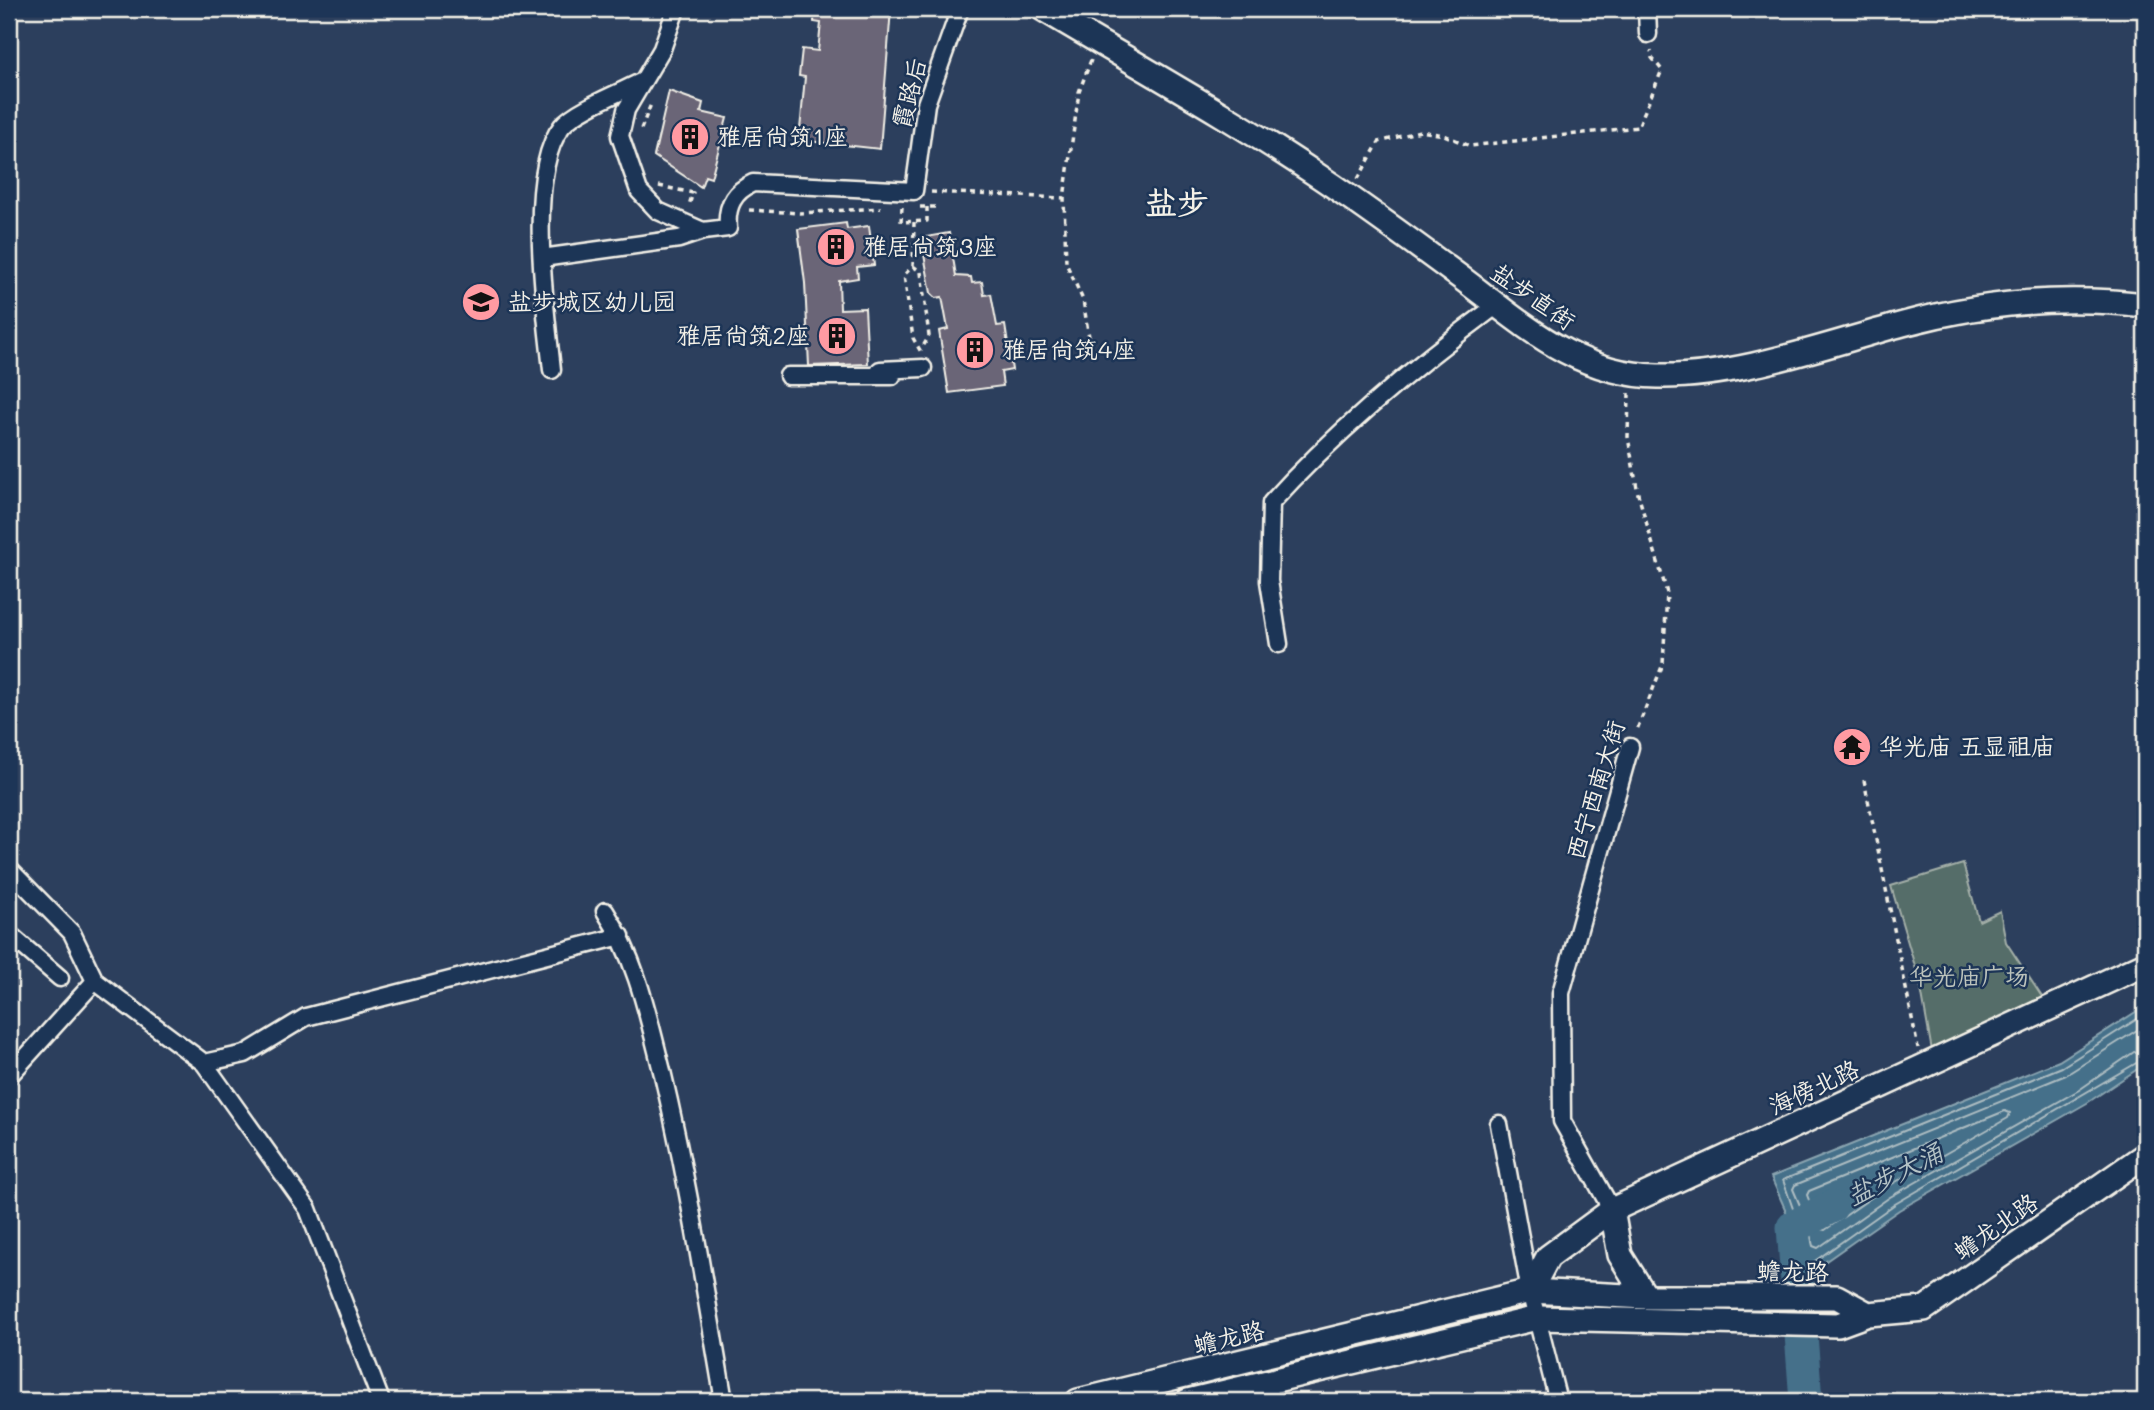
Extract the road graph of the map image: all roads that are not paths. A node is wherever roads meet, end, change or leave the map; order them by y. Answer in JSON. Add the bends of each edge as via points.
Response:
{"nodes":[{"id":1,"x":676,"y":9,"type":"edge"},
{"id":2,"x":960,"y":9,"type":"edge"},
{"id":3,"x":1647,"y":9,"type":"edge"},
{"id":4,"x":1058,"y":13,"type":"edge"},
{"id":5,"x":1648,"y":34,"type":"road end"},
{"id":6,"x":642,"y":82,"type":"junction"},
{"id":7,"x":703,"y":231,"type":"junction"},
{"id":8,"x":542,"y":258,"type":"junction"},
{"id":9,"x":1497,"y":305,"type":"junction"},
{"id":10,"x":2145,"y":305,"type":"edge"},
{"id":11,"x":923,"y":369,"type":"road end"},
{"id":12,"x":552,"y":370,"type":"dead end"},
{"id":13,"x":850,"y":374,"type":"junction"},
{"id":14,"x":788,"y":376,"type":"dead end"},
{"id":15,"x":892,"y":376,"type":"dead end"},
{"id":16,"x":1279,"y":644,"type":"dead end"},
{"id":17,"x":1630,"y":747,"type":"road end"},
{"id":18,"x":9,"y":869,"type":"edge"},
{"id":19,"x":606,"y":911,"type":"dead end"},
{"id":20,"x":9,"y":934,"type":"edge"},
{"id":21,"x":621,"y":936,"type":"junction"},
{"id":22,"x":2145,"y":964,"type":"edge"},
{"id":23,"x":60,"y":978,"type":"dead end"},
{"id":24,"x":95,"y":981,"type":"junction"},
{"id":25,"x":204,"y":1063,"type":"junction"},
{"id":26,"x":9,"y":1076,"type":"edge"},
{"id":27,"x":1499,"y":1124,"type":"dead end"},
{"id":28,"x":2145,"y":1155,"type":"edge"},
{"id":29,"x":1612,"y":1210,"type":"junction"},
{"id":30,"x":1530,"y":1292,"type":"junction"},
{"id":31,"x":1646,"y":1297,"type":"junction"},
{"id":32,"x":1868,"y":1314,"type":"junction"},
{"id":33,"x":1537,"y":1318,"type":"junction"},
{"id":34,"x":1263,"y":1357,"type":"junction"},
{"id":35,"x":1166,"y":1391,"type":"edge"},
{"id":36,"x":1270,"y":1392,"type":"edge"},
{"id":37,"x":381,"y":1401,"type":"edge"},
{"id":38,"x":724,"y":1401,"type":"edge"},
{"id":39,"x":1078,"y":1401,"type":"edge"},
{"id":40,"x":1188,"y":1401,"type":"edge"},
{"id":41,"x":1558,"y":1401,"type":"edge"}],
"edges":[{"from":1,"to":6,"type":"street","via":[[662,49]]},
{"from":2,"to":7,"type":"street","name":"霞路后","via":[[926,104],[915,191],[753,183],[742,188],[729,205],[728,228]]},
{"from":3,"to":5,"type":"street"},
{"from":4,"to":9,"type":"street","name":"盐步直街","via":[[1348,196]]},
{"from":6,"to":7,"type":"street","via":[[626,110],[620,136],[639,191],[658,211]]},
{"from":6,"to":8,"type":"street","via":[[563,124],[554,138],[543,177]]},
{"from":7,"to":8,"type":"street","via":[[679,239]]},
{"from":8,"to":12,"type":"street"},
{"from":9,"to":10,"type":"street","name":"盐步直街","via":[[1534,335],[1600,368],[1661,377],[1756,363],[1954,311],[2007,303],[2061,299]]},
{"from":9,"to":16,"type":"street","via":[[1441,347],[1318,454],[1271,503],[1269,581]]},
{"from":11,"to":13,"type":"street"},
{"from":13,"to":14,"type":"street"},
{"from":13,"to":15,"type":"street"},
{"from":17,"to":29,"type":"street","name":"西宁西南大街","via":[[1561,993],[1562,1121]]},
{"from":18,"to":24,"type":"street","via":[[72,933]]},
{"from":19,"to":21,"type":"street"},
{"from":20,"to":23,"type":"street"},
{"from":21,"to":25,"type":"street","via":[[306,1017],[245,1054]]},
{"from":21,"to":38,"type":"street","via":[[644,997],[676,1128]]},
{"from":22,"to":29,"type":"street","name":"海傍北路"},
{"from":24,"to":25,"type":"street"},
{"from":24,"to":26,"type":"street"},
{"from":25,"to":37,"type":"street","via":[[308,1209]]},
{"from":27,"to":30,"type":"street"},
{"from":28,"to":32,"type":"street","name":"蟾龙北路","via":[[1924,1309]]},
{"from":29,"to":30,"type":"street","name":"海傍北路","via":[[1548,1257]]},
{"from":29,"to":31,"type":"street","via":[[1620,1255]]},
{"from":30,"to":31,"type":"street","name":"蟾龙路"},
{"from":30,"to":33,"type":"street"},
{"from":30,"to":34,"type":"street","name":"蟾龙路"},
{"from":31,"to":32,"type":"street","name":"蟾龙路","via":[[1838,1297]]},
{"from":32,"to":33,"type":"street","via":[[1838,1325]]},
{"from":33,"to":36,"type":"street"},
{"from":33,"to":41,"type":"street"},
{"from":34,"to":35,"type":"street","name":"蟾龙路"},
{"from":34,"to":36,"type":"street"},
{"from":35,"to":39,"type":"street","name":"蟾龙路"},
{"from":36,"to":40,"type":"street"}]}
